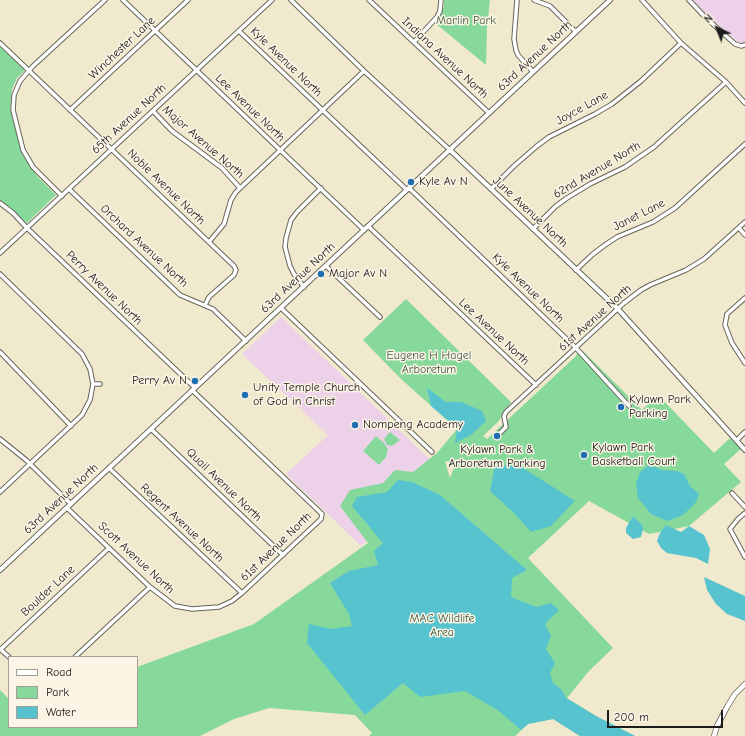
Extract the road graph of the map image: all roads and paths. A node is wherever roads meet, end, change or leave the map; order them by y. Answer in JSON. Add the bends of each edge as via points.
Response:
{"nodes":[{"id":1,"x":105,"y":0,"type":"edge"},
{"id":2,"x":123,"y":0,"type":"edge"},
{"id":3,"x":188,"y":0,"type":"edge"},
{"id":4,"x":272,"y":0,"type":"edge"},
{"id":5,"x":291,"y":0,"type":"edge"},
{"id":6,"x":369,"y":0,"type":"edge"},
{"id":7,"x":441,"y":0,"type":"edge"},
{"id":8,"x":517,"y":0,"type":"edge"},
{"id":9,"x":534,"y":0,"type":"edge"},
{"id":10,"x":610,"y":0,"type":"edge"},
{"id":11,"x":642,"y":0,"type":"edge"},
{"id":12,"x":689,"y":0,"type":"edge"},
{"id":13,"x":155,"y":30,"type":"junction"},
{"id":14,"x":239,"y":31,"type":"junction"},
{"id":15,"x":576,"y":32,"type":"junction"},
{"id":16,"x":414,"y":42,"type":"junction"},
{"id":17,"x":0,"y":43,"type":"edge"},
{"id":18,"x":681,"y":43,"type":"junction"},
{"id":19,"x":743,"y":46,"type":"edge"},
{"id":20,"x":197,"y":70,"type":"junction"},
{"id":21,"x":29,"y":71,"type":"junction"},
{"id":22,"x":364,"y":71,"type":"junction"},
{"id":23,"x":533,"y":72,"type":"junction"},
{"id":24,"x":726,"y":82,"type":"junction"},
{"id":25,"x":745,"y":103,"type":"edge"},
{"id":26,"x":70,"y":110,"type":"junction"},
{"id":27,"x":153,"y":111,"type":"junction"},
{"id":28,"x":322,"y":111,"type":"junction"},
{"id":29,"x":489,"y":113,"type":"junction"},
{"id":30,"x":745,"y":144,"type":"edge"},
{"id":31,"x":112,"y":149,"type":"junction"},
{"id":32,"x":280,"y":150,"type":"junction"},
{"id":33,"x":450,"y":150,"type":"junction"},
{"id":34,"x":240,"y":188,"type":"junction"},
{"id":35,"x":321,"y":188,"type":"junction"},
{"id":36,"x":69,"y":189,"type":"junction"},
{"id":37,"x":408,"y":189,"type":"junction"},
{"id":38,"x":491,"y":189,"type":"junction"},
{"id":39,"x":62,"y":196,"type":"junction"},
{"id":40,"x":0,"y":203,"type":"edge"},
{"id":41,"x":745,"y":222,"type":"edge"},
{"id":42,"x":27,"y":228,"type":"junction"},
{"id":43,"x":366,"y":228,"type":"junction"},
{"id":44,"x":739,"y":228,"type":"junction"},
{"id":45,"x":533,"y":230,"type":"junction"},
{"id":46,"x":745,"y":235,"type":"edge"},
{"id":47,"x":209,"y":242,"type":"junction"},
{"id":48,"x":0,"y":253,"type":"edge"},
{"id":49,"x":326,"y":266,"type":"junction"},
{"id":50,"x":576,"y":270,"type":"junction"},
{"id":51,"x":0,"y":274,"type":"edge"},
{"id":52,"x":304,"y":287,"type":"junction"},
{"id":53,"x":745,"y":298,"type":"edge"},
{"id":54,"x":205,"y":305,"type":"junction"},
{"id":55,"x":281,"y":308,"type":"junction"},
{"id":56,"x":618,"y":309,"type":"junction"},
{"id":57,"x":380,"y":317,"type":"dead end"},
{"id":58,"x":719,"y":320,"type":"dead end"},
{"id":59,"x":725,"y":320,"type":"junction"},
{"id":60,"x":246,"y":341,"type":"junction"},
{"id":61,"x":576,"y":348,"type":"junction"},
{"id":62,"x":0,"y":352,"type":"edge"},
{"id":63,"x":745,"y":363,"type":"edge"},
{"id":64,"x":93,"y":384,"type":"junction"},
{"id":65,"x":100,"y":384,"type":"dead end"},
{"id":66,"x":536,"y":385,"type":"junction"},
{"id":67,"x":194,"y":389,"type":"junction"},
{"id":68,"x":629,"y":406,"type":"dead end"},
{"id":69,"x":70,"y":426,"type":"junction"},
{"id":70,"x":151,"y":429,"type":"junction"},
{"id":71,"x":745,"y":432,"type":"edge"},
{"id":72,"x":498,"y":435,"type":"dead end"},
{"id":73,"x":0,"y":439,"type":"edge"},
{"id":74,"x":736,"y":440,"type":"junction"},
{"id":75,"x":745,"y":450,"type":"edge"},
{"id":76,"x":432,"y":452,"type":"dead end"},
{"id":77,"x":30,"y":464,"type":"junction"},
{"id":78,"x":109,"y":468,"type":"junction"},
{"id":79,"x":0,"y":492,"type":"edge"},
{"id":80,"x":732,"y":493,"type":"dead end"},
{"id":81,"x":71,"y":504,"type":"junction"},
{"id":82,"x":745,"y":507,"type":"edge"},
{"id":83,"x":67,"y":508,"type":"junction"},
{"id":84,"x":745,"y":513,"type":"edge"},
{"id":85,"x":322,"y":514,"type":"joint"},
{"id":86,"x":109,"y":548,"type":"junction"},
{"id":87,"x":283,"y":555,"type":"junction"},
{"id":88,"x":745,"y":557,"type":"edge"},
{"id":89,"x":0,"y":570,"type":"edge"},
{"id":90,"x":150,"y":587,"type":"junction"},
{"id":91,"x":242,"y":593,"type":"junction"},
{"id":92,"x":0,"y":649,"type":"edge"},
{"id":93,"x":8,"y":656,"type":"edge"},
{"id":94,"x":76,"y":656,"type":"edge"},
{"id":95,"x":745,"y":684,"type":"edge"},
{"id":96,"x":714,"y":736,"type":"edge"}],
"edges":[{"from":1,"to":21,"type":"street"},
{"from":2,"to":13,"type":"street","name":"Lee Avenue North"},
{"from":3,"to":13,"type":"street","name":"Winchester Lane"},
{"from":4,"to":14,"type":"street","name":"65th Avenue North"},
{"from":5,"to":22,"type":"street","name":"June Avenue North"},
{"from":6,"to":16,"type":"street","name":"Indiana Avenue North"},
{"from":7,"to":16,"type":"street","via":[[437,17]]},
{"from":8,"to":23,"type":"street","via":[[514,39],[516,50]]},
{"from":9,"to":15,"type":"street","via":[[550,6]]},
{"from":10,"to":15,"type":"street","name":"63rd Avenue North"},
{"from":11,"to":18,"type":"street"},
{"from":12,"to":19,"type":"street","via":[[735,44]]},
{"from":13,"to":20,"type":"street","name":"Lee Avenue North"},
{"from":13,"to":26,"type":"street","name":"Winchester Lane"},
{"from":14,"to":20,"type":"street","name":"65th Avenue North"},
{"from":14,"to":28,"type":"street","name":"Kyle Avenue North"},
{"from":15,"to":23,"type":"street","name":"63rd Avenue North"},
{"from":16,"to":29,"type":"street","name":"Indiana Avenue North"},
{"from":17,"to":21,"type":"street","name":"Noble Avenue North"},
{"from":18,"to":24,"type":"street"},
{"from":18,"to":38,"type":"street","name":"Joyce Lane","via":[[612,104],[549,137],[519,161]]},
{"from":20,"to":27,"type":"street","name":"65th Avenue North"},
{"from":20,"to":32,"type":"street","name":"Lee Avenue North"},
{"from":21,"to":26,"type":"street","name":"Noble Avenue North"},
{"from":21,"to":39,"type":"street","via":[[20,81],[13,102],[20,141],[33,167]]},
{"from":22,"to":28,"type":"street"},
{"from":22,"to":33,"type":"street","name":"June Avenue North"},
{"from":23,"to":29,"type":"street","name":"63rd Avenue North"},
{"from":24,"to":25,"type":"street"},
{"from":24,"to":45,"type":"street","name":"62nd Avenue North","via":[[654,147],[625,167],[567,198]]},
{"from":26,"to":31,"type":"street","name":"Noble Avenue North"},
{"from":27,"to":31,"type":"street","name":"65th Avenue North"},
{"from":27,"to":34,"type":"street","name":"Major Avenue North","via":[[172,131],[222,168]]},
{"from":28,"to":32,"type":"street"},
{"from":28,"to":37,"type":"street","name":"Kyle Avenue North"},
{"from":29,"to":33,"type":"street","name":"63rd Avenue North"},
{"from":30,"to":50,"type":"street","name":"Janet Lane","via":[[675,208],[653,222],[617,237]]},
{"from":31,"to":36,"type":"street","name":"65th Avenue North"},
{"from":31,"to":47,"type":"street","name":"Noble Avenue North"},
{"from":32,"to":34,"type":"street"},
{"from":32,"to":35,"type":"street","name":"Lee Avenue North"},
{"from":33,"to":37,"type":"street","name":"63rd Avenue North"},
{"from":33,"to":38,"type":"street","name":"June Avenue North"},
{"from":34,"to":47,"type":"street","via":[[231,200],[224,224]]},
{"from":35,"to":43,"type":"street","name":"Lee Avenue North"},
{"from":35,"to":52,"type":"street","via":[[291,220],[286,238],[285,248],[290,266]]},
{"from":36,"to":39,"type":"street","name":"65th Avenue North"},
{"from":36,"to":54,"type":"street","name":"Orchard Avenue North","via":[[180,295]]},
{"from":37,"to":43,"type":"street","name":"63rd Avenue North"},
{"from":37,"to":61,"type":"street","name":"Kyle Avenue North"},
{"from":38,"to":45,"type":"street","name":"June Avenue North"},
{"from":39,"to":42,"type":"street","name":"65th Avenue North"},
{"from":40,"to":42,"type":"street","name":"Perry Avenue North"},
{"from":41,"to":44,"type":"street","name":"61st Avenue North"},
{"from":42,"to":48,"type":"street","name":"65th Avenue North"},
{"from":42,"to":67,"type":"street","name":"Perry Avenue North"},
{"from":43,"to":49,"type":"street","name":"63rd Avenue North"},
{"from":43,"to":66,"type":"street","name":"Lee Avenue North"},
{"from":44,"to":46,"type":"street"},
{"from":44,"to":56,"type":"street","name":"61st Avenue North","via":[[704,259],[686,270],[650,284]]},
{"from":45,"to":50,"type":"street","name":"June Avenue North"},
{"from":47,"to":54,"type":"street","name":"Noble Avenue North","via":[[236,270],[209,297]]},
{"from":49,"to":52,"type":"street","name":"63rd Avenue North"},
{"from":49,"to":57,"type":"street"},
{"from":50,"to":56,"type":"street","name":"June Avenue North"},
{"from":51,"to":64,"type":"street","via":[[80,351],[87,361]]},
{"from":52,"to":55,"type":"street","name":"63rd Avenue North"},
{"from":53,"to":59,"type":"street","via":[[727,314]]},
{"from":54,"to":60,"type":"street","name":"Orchard Avenue North","via":[[219,313]]},
{"from":55,"to":60,"type":"street","name":"63rd Avenue North"},
{"from":55,"to":76,"type":"street"},
{"from":56,"to":61,"type":"street","name":"61st Avenue North"},
{"from":56,"to":74,"type":"street","name":"June Avenue North"},
{"from":58,"to":59,"type":"street"},
{"from":59,"to":63,"type":"street","via":[[732,343]]},
{"from":60,"to":67,"type":"street","name":"63rd Avenue North"},
{"from":61,"to":66,"type":"street","name":"61st Avenue North"},
{"from":61,"to":68,"type":"street","name":"Kyle Avenue North"},
{"from":62,"to":69,"type":"street"},
{"from":64,"to":65,"type":"street"},
{"from":64,"to":69,"type":"street","via":[[86,408]]},
{"from":66,"to":72,"type":"street","name":"61st Avenue North","via":[[506,412],[506,427]]},
{"from":67,"to":70,"type":"street","name":"63rd Avenue North"},
{"from":67,"to":85,"type":"street","name":"Perry Avenue North"},
{"from":69,"to":77,"type":"street"},
{"from":70,"to":78,"type":"street","name":"63rd Avenue North"},
{"from":70,"to":87,"type":"street","name":"Quail Avenue North"},
{"from":71,"to":74,"type":"street"},
{"from":73,"to":77,"type":"street"},
{"from":74,"to":75,"type":"street","name":"June Avenue North"},
{"from":77,"to":79,"type":"street"},
{"from":77,"to":81,"type":"street"},
{"from":78,"to":81,"type":"street","name":"63rd Avenue North"},
{"from":78,"to":91,"type":"street","name":"Regent Avenue North"},
{"from":80,"to":82,"type":"street"},
{"from":81,"to":83,"type":"street","name":"63rd Avenue North"},
{"from":83,"to":86,"type":"street","name":"Scott Avenue North"},
{"from":83,"to":89,"type":"street","name":"63rd Avenue North"},
{"from":84,"to":88,"type":"street","via":[[730,530]]},
{"from":85,"to":87,"type":"street","name":"61st Avenue North"},
{"from":86,"to":90,"type":"street","name":"Scott Avenue North"},
{"from":86,"to":92,"type":"street","name":"Boulder Lane"},
{"from":87,"to":91,"type":"street","name":"61st Avenue North"},
{"from":90,"to":91,"type":"street","name":"Scott Avenue North","via":[[175,606],[192,609],[219,607],[232,602]]},
{"from":90,"to":94,"type":"street"},
{"from":92,"to":93,"type":"street"},
{"from":95,"to":96,"type":"main road","via":[[727,706]]}]}
